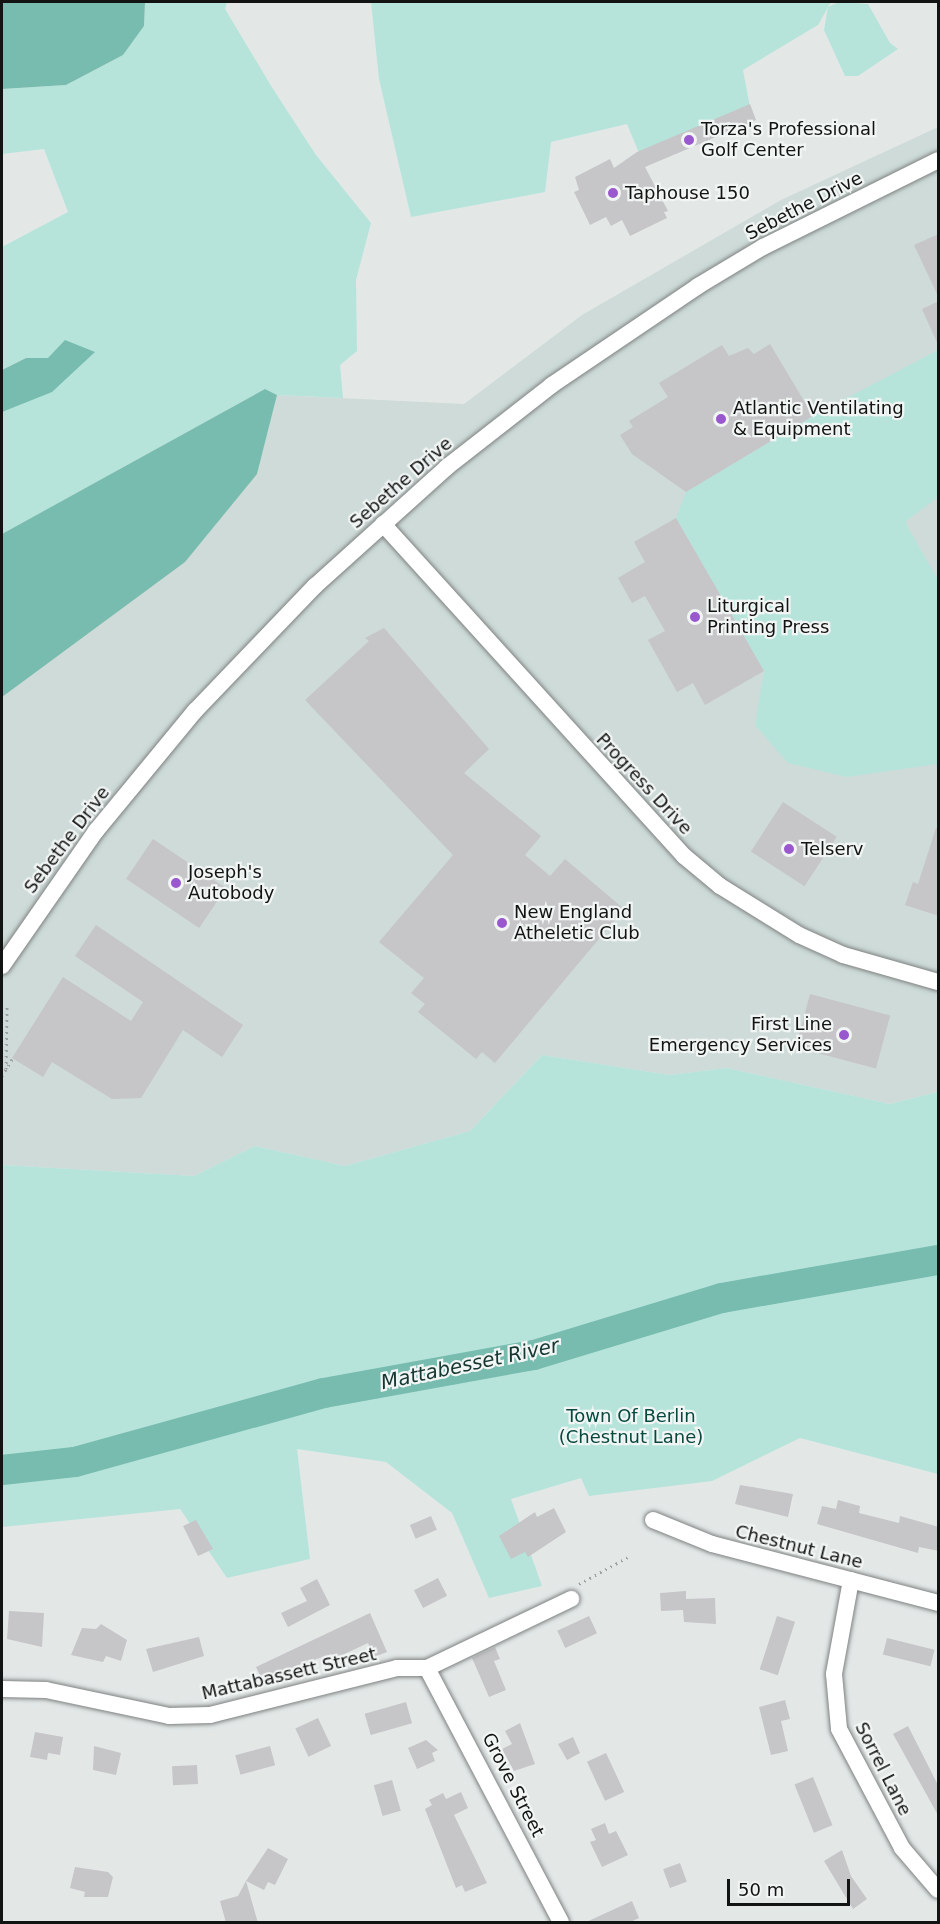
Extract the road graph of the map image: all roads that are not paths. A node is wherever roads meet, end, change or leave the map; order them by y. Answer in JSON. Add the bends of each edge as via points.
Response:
{"nodes":[{"id":1,"x":939,"y":160,"type":"edge"},
{"id":2,"x":383,"y":524,"type":"junction"},
{"id":3,"x":2,"y":966,"type":"edge"},
{"id":4,"x":939,"y":982,"type":"edge"},
{"id":5,"x":654,"y":1520,"type":"dead end"},
{"id":6,"x":851,"y":1580,"type":"junction"},
{"id":7,"x":573,"y":1592,"type":"road end"},
{"id":8,"x":939,"y":1603,"type":"edge"},
{"id":9,"x":427,"y":1668,"type":"junction"},
{"id":10,"x":2,"y":1689,"type":"edge"},
{"id":11,"x":939,"y":1890,"type":"edge"},
{"id":12,"x":561,"y":1923,"type":"edge"}],
"edges":[{"from":1,"to":2,"type":"street","name":"Sebethe Drive","via":[[763,247],[634,327],[513,414]]},
{"from":2,"to":3,"type":"street","name":"Sebethe Drive","via":[[248,652],[148,765]]},
{"from":2,"to":4,"type":"street","name":"Progress Drive","via":[[653,825],[702,871],[799,935],[843,955]]},
{"from":5,"to":6,"type":"street","name":"Chestnut Lane","via":[[711,1544]]},
{"from":6,"to":8,"type":"street","name":"Chestnut Lane"},
{"from":6,"to":11,"type":"street","name":"Sorrel Lane","via":[[834,1674],[840,1729],[902,1848]]},
{"from":7,"to":9,"type":"street","name":"Mattabassett Street"},
{"from":9,"to":10,"type":"street","name":"Mattabassett Street","via":[[397,1668],[210,1715],[170,1716],[46,1690]]},
{"from":9,"to":12,"type":"street","name":"Grove Street"}]}
